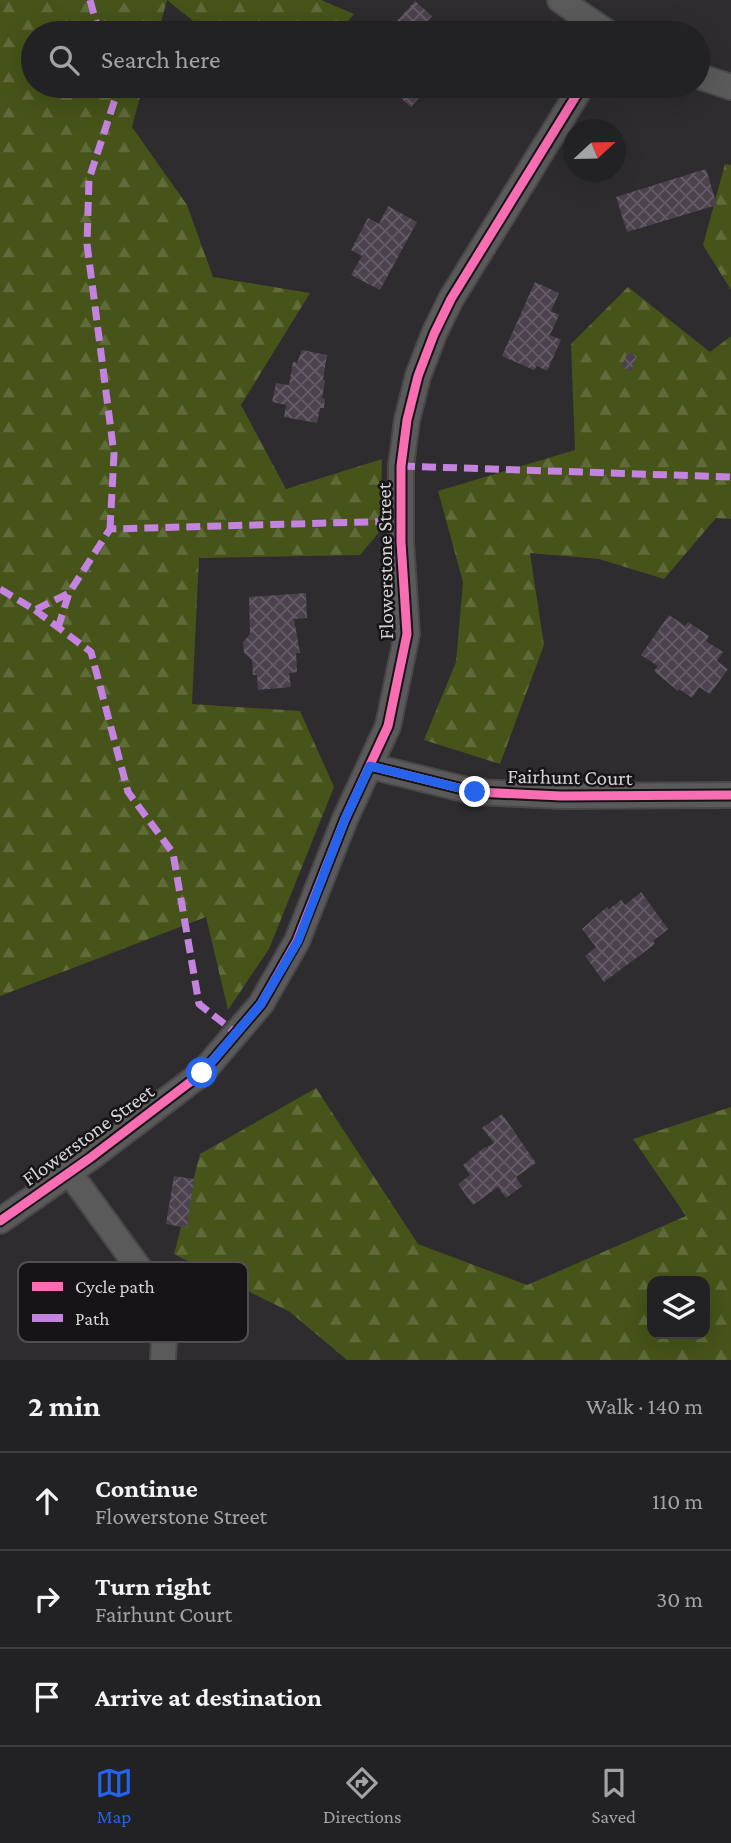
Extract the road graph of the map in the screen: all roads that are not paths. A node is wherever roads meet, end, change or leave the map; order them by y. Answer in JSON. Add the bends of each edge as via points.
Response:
{"nodes":[{"id":1,"x":560,"y":0,"type":"edge"},
{"id":2,"x":591,"y":21,"type":"edge"},
{"id":3,"x":710,"y":80,"type":"edge"},
{"id":4,"x":731,"y":87,"type":"edge"},
{"id":5,"x":575,"y":98,"type":"edge"},
{"id":6,"x":370,"y":766,"type":"junction"},
{"id":7,"x":731,"y":795,"type":"edge"},
{"id":8,"x":69,"y":1172,"type":"junction"},
{"id":9,"x":0,"y":1221,"type":"edge"},
{"id":10,"x":135,"y":1262,"type":"edge"},
{"id":11,"x":164,"y":1342,"type":"edge"},
{"id":12,"x":163,"y":1360,"type":"edge"}],
"edges":[{"from":1,"to":2,"type":"street"},
{"from":3,"to":4,"type":"street"},
{"from":5,"to":6,"type":"street","name":"Flowerstone Street","via":[[451,299],[418,376],[401,466],[407,634],[388,726]]},
{"from":6,"to":7,"type":"street","name":"Fairhunt Court","via":[[475,792]]},
{"from":6,"to":8,"type":"street","name":"Flowerstone Street","via":[[298,941],[261,1004],[202,1073]]},
{"from":8,"to":9,"type":"street","name":"Flowerstone Street"},
{"from":8,"to":10,"type":"street"},
{"from":11,"to":12,"type":"street"}]}
